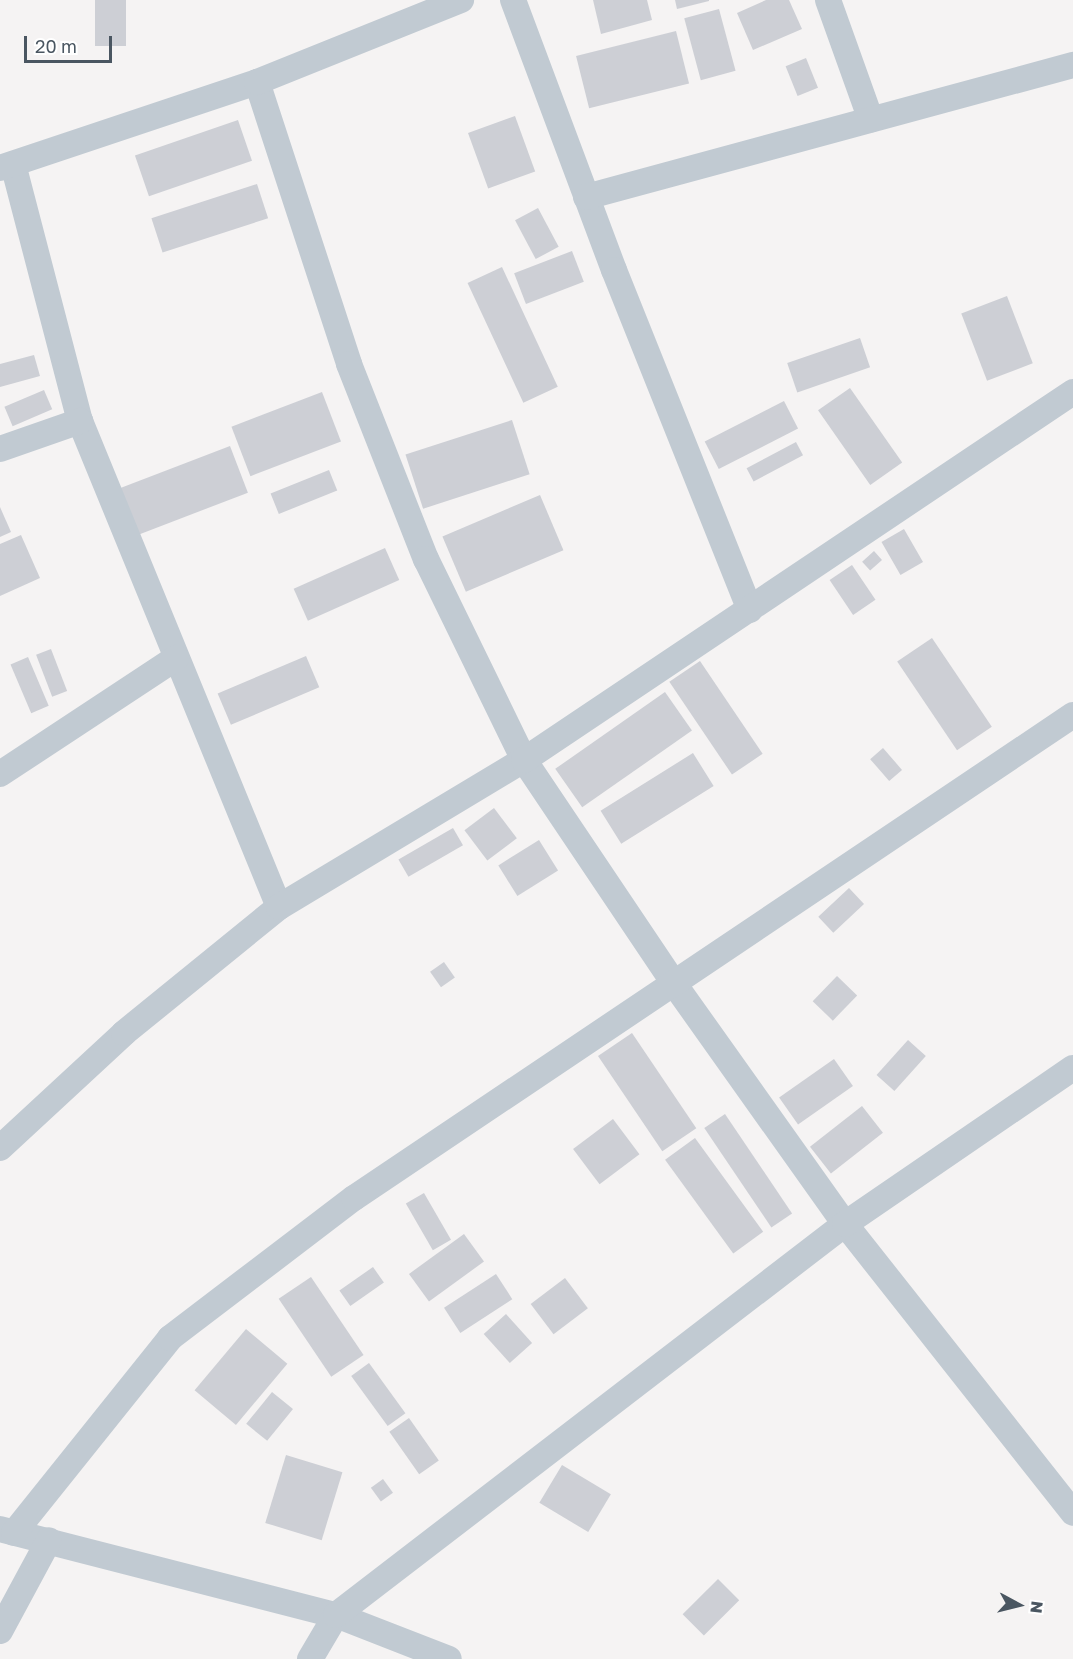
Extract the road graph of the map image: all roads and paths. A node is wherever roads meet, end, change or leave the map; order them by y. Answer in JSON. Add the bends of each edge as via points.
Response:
{"nodes":[{"id":1,"x":461,"y":0,"type":"edge"},
{"id":2,"x":513,"y":0,"type":"edge"},
{"id":3,"x":828,"y":0,"type":"edge"},
{"id":4,"x":1073,"y":65,"type":"edge"},
{"id":5,"x":256,"y":82,"type":"junction"},
{"id":6,"x":871,"y":120,"type":"junction"},
{"id":7,"x":7,"y":166,"type":"edge"},
{"id":8,"x":586,"y":197,"type":"junction"},
{"id":9,"x":1073,"y":392,"type":"edge"},
{"id":10,"x":80,"y":421,"type":"junction"},
{"id":11,"x":0,"y":449,"type":"edge"},
{"id":12,"x":750,"y":610,"type":"junction"},
{"id":13,"x":176,"y":658,"type":"junction"},
{"id":14,"x":1073,"y":715,"type":"edge"},
{"id":15,"x":524,"y":760,"type":"junction"},
{"id":16,"x":0,"y":774,"type":"edge"},
{"id":17,"x":279,"y":907,"type":"junction"},
{"id":18,"x":675,"y":985,"type":"junction"},
{"id":19,"x":1073,"y":1068,"type":"edge"},
{"id":20,"x":0,"y":1148,"type":"edge"},
{"id":21,"x":845,"y":1224,"type":"junction"},
{"id":22,"x":1073,"y":1514,"type":"edge"},
{"id":23,"x":7,"y":1531,"type":"edge"},
{"id":24,"x":49,"y":1540,"type":"junction"},
{"id":25,"x":336,"y":1615,"type":"junction"},
{"id":26,"x":0,"y":1631,"type":"edge"},
{"id":27,"x":310,"y":1659,"type":"edge"},
{"id":28,"x":449,"y":1659,"type":"edge"}],
"edges":[{"from":1,"to":5,"type":"street"},
{"from":2,"to":8,"type":"street"},
{"from":3,"to":6,"type":"street"},
{"from":4,"to":6,"type":"street"},
{"from":5,"to":7,"type":"street"},
{"from":5,"to":15,"type":"street","via":[[349,364],[426,559]]},
{"from":6,"to":8,"type":"street"},
{"from":7,"to":10,"type":"street"},
{"from":8,"to":12,"type":"street"},
{"from":9,"to":12,"type":"street"},
{"from":10,"to":11,"type":"street"},
{"from":10,"to":13,"type":"street"},
{"from":12,"to":15,"type":"street"},
{"from":13,"to":16,"type":"street"},
{"from":13,"to":17,"type":"street"},
{"from":14,"to":18,"type":"street"},
{"from":15,"to":17,"type":"street"},
{"from":15,"to":18,"type":"street"},
{"from":17,"to":20,"type":"street","via":[[124,1033]]},
{"from":18,"to":21,"type":"street"},
{"from":18,"to":23,"type":"street","via":[[354,1198],[170,1338]]},
{"from":19,"to":21,"type":"street"},
{"from":21,"to":22,"type":"street"},
{"from":21,"to":25,"type":"street"},
{"from":23,"to":24,"type":"street"},
{"from":24,"to":25,"type":"street"},
{"from":24,"to":26,"type":"street"},
{"from":25,"to":27,"type":"street"},
{"from":25,"to":28,"type":"street"}]}
